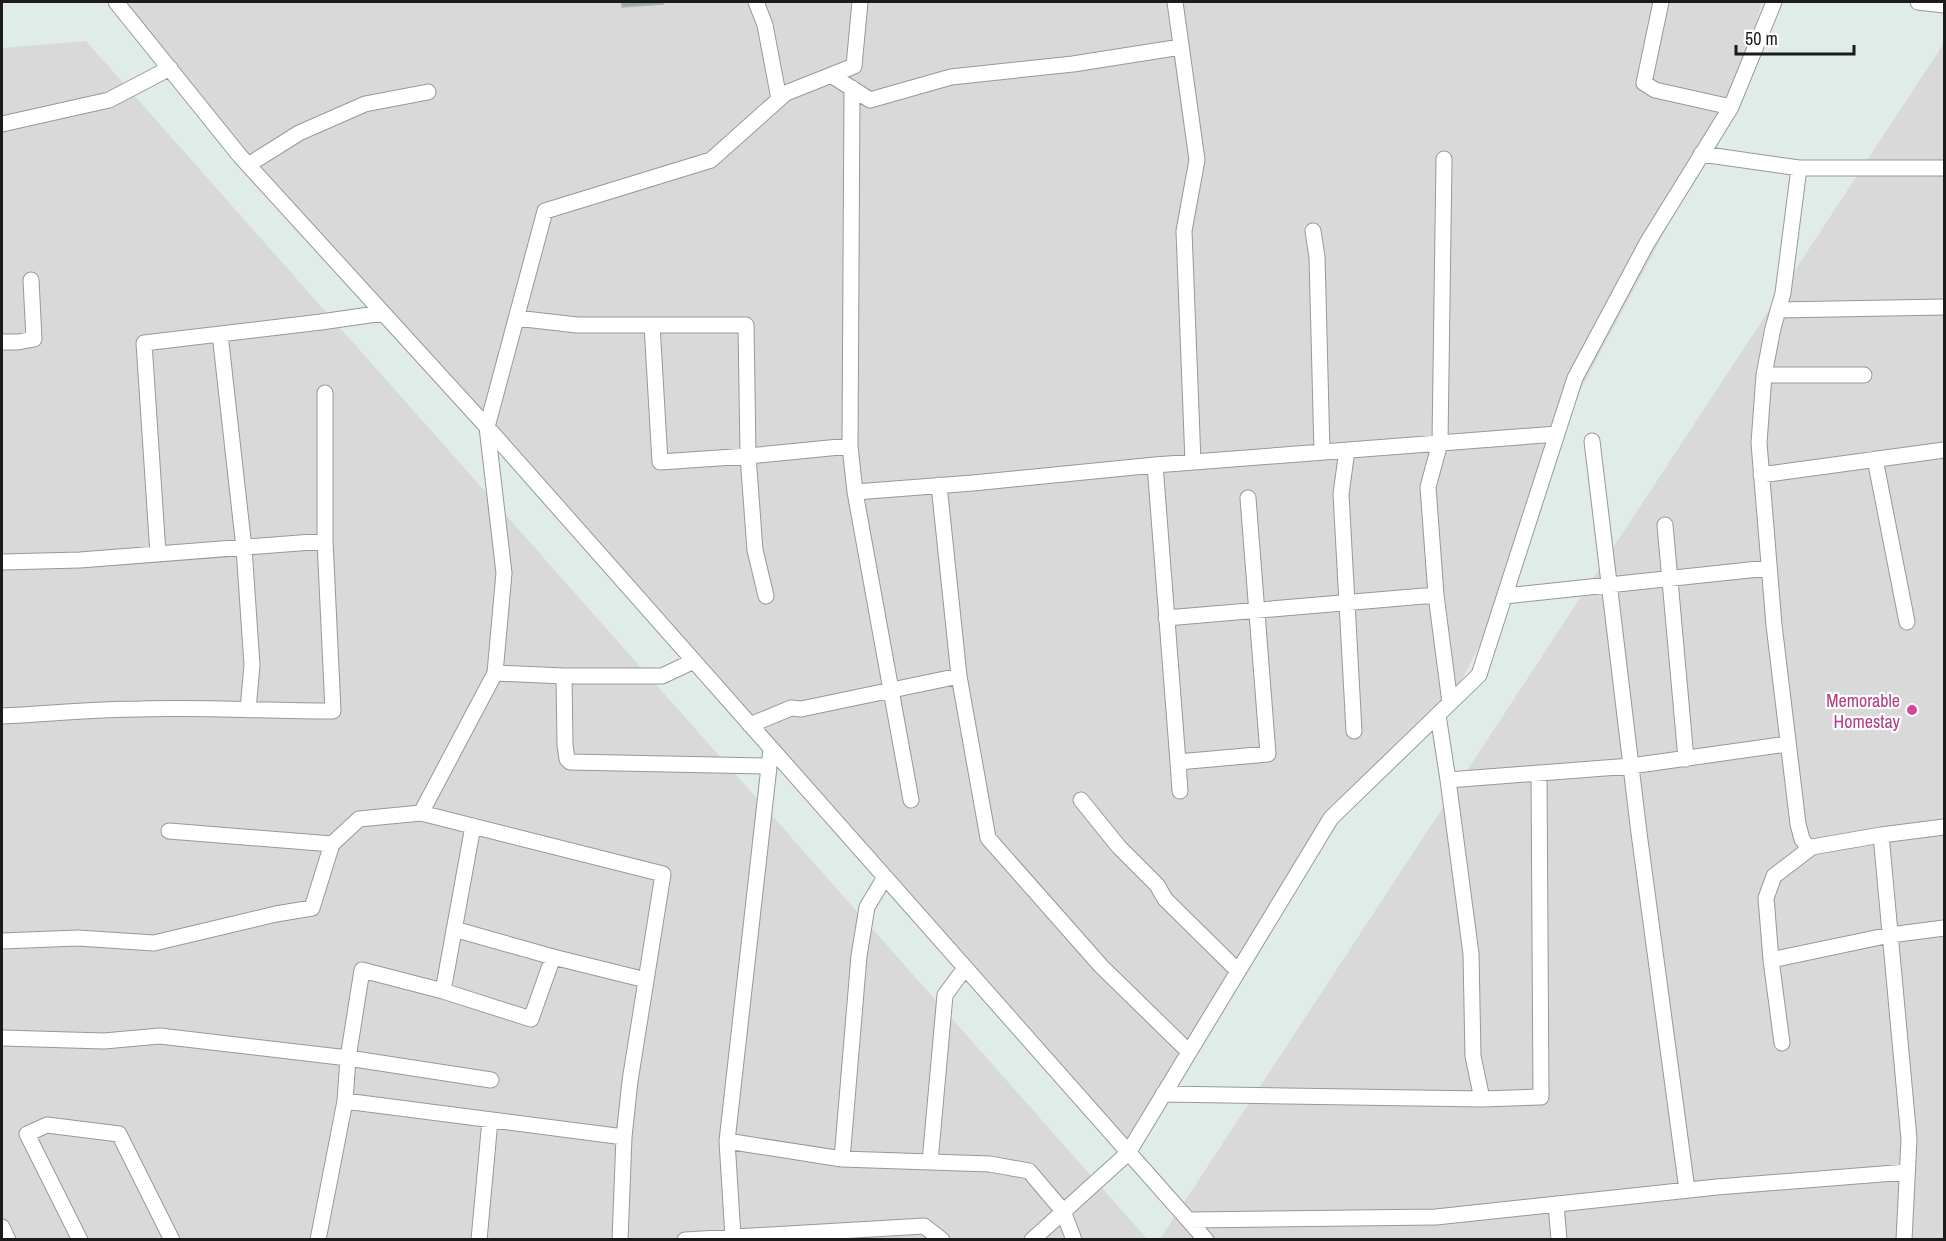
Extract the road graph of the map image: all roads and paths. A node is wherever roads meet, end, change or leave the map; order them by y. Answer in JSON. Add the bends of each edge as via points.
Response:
{"nodes":[{"id":1,"x":116,"y":2,"type":"edge"},
{"id":2,"x":756,"y":2,"type":"edge"},
{"id":3,"x":860,"y":2,"type":"edge"},
{"id":4,"x":1175,"y":2,"type":"edge"},
{"id":5,"x":1661,"y":2,"type":"edge"},
{"id":6,"x":1774,"y":2,"type":"edge"},
{"id":7,"x":1918,"y":2,"type":"edge"},
{"id":8,"x":1944,"y":5,"type":"edge"},
{"id":9,"x":1181,"y":47,"type":"junction"},
{"id":10,"x":170,"y":68,"type":"junction"},
{"id":11,"x":831,"y":75,"type":"junction"},
{"id":12,"x":852,"y":88,"type":"junction"},
{"id":13,"x":428,"y":92,"type":"dead end"},
{"id":14,"x":779,"y":99,"type":"junction"},
{"id":15,"x":1731,"y":107,"type":"junction"},
{"id":16,"x":2,"y":124,"type":"edge"},
{"id":17,"x":1701,"y":154,"type":"junction"},
{"id":18,"x":1444,"y":159,"type":"dead end"},
{"id":19,"x":248,"y":165,"type":"junction"},
{"id":20,"x":1799,"y":168,"type":"junction"},
{"id":21,"x":1944,"y":168,"type":"edge"},
{"id":22,"x":1312,"y":231,"type":"dead end"},
{"id":23,"x":31,"y":280,"type":"dead end"},
{"id":24,"x":1944,"y":307,"type":"edge"},
{"id":25,"x":1778,"y":310,"type":"junction"},
{"id":26,"x":383,"y":313,"type":"junction"},
{"id":27,"x":516,"y":318,"type":"junction"},
{"id":28,"x":652,"y":325,"type":"junction"},
{"id":29,"x":220,"y":334,"type":"junction"},
{"id":30,"x":2,"y":342,"type":"edge"},
{"id":31,"x":1764,"y":375,"type":"junction"},
{"id":32,"x":1864,"y":375,"type":"dead end"},
{"id":33,"x":325,"y":393,"type":"dead end"},
{"id":34,"x":487,"y":427,"type":"junction"},
{"id":35,"x":1557,"y":434,"type":"junction"},
{"id":36,"x":1592,"y":441,"type":"dead end"},
{"id":37,"x":1440,"y":443,"type":"junction"},
{"id":38,"x":850,"y":446,"type":"junction"},
{"id":39,"x":1347,"y":450,"type":"junction"},
{"id":40,"x":1944,"y":450,"type":"edge"},
{"id":41,"x":1322,"y":452,"type":"junction"},
{"id":42,"x":748,"y":456,"type":"junction"},
{"id":43,"x":1875,"y":459,"type":"junction"},
{"id":44,"x":1193,"y":462,"type":"junction"},
{"id":45,"x":1155,"y":465,"type":"junction"},
{"id":46,"x":1761,"y":475,"type":"junction"},
{"id":47,"x":939,"y":485,"type":"junction"},
{"id":48,"x":855,"y":492,"type":"junction"},
{"id":49,"x":1248,"y":498,"type":"dead end"},
{"id":50,"x":1665,"y":525,"type":"dead end"},
{"id":51,"x":326,"y":541,"type":"junction"},
{"id":52,"x":244,"y":548,"type":"junction"},
{"id":53,"x":158,"y":554,"type":"junction"},
{"id":54,"x":2,"y":562,"type":"edge"},
{"id":55,"x":1768,"y":568,"type":"junction"},
{"id":56,"x":1669,"y":578,"type":"junction"},
{"id":57,"x":1609,"y":585,"type":"junction"},
{"id":58,"x":1436,"y":595,"type":"junction"},
{"id":59,"x":766,"y":596,"type":"dead end"},
{"id":60,"x":1505,"y":596,"type":"junction"},
{"id":61,"x":1347,"y":601,"type":"junction"},
{"id":62,"x":1256,"y":610,"type":"junction"},
{"id":63,"x":1166,"y":618,"type":"junction"},
{"id":64,"x":1907,"y":622,"type":"dead end"},
{"id":65,"x":693,"y":661,"type":"junction"},
{"id":66,"x":495,"y":673,"type":"junction"},
{"id":67,"x":564,"y":676,"type":"junction"},
{"id":68,"x":959,"y":676,"type":"junction"},
{"id":69,"x":890,"y":689,"type":"junction"},
{"id":70,"x":1450,"y":703,"type":"junction"},
{"id":71,"x":248,"y":710,"type":"junction"},
{"id":72,"x":1438,"y":715,"type":"junction"},
{"id":73,"x":2,"y":716,"type":"edge"},
{"id":74,"x":750,"y":725,"type":"junction"},
{"id":75,"x":1354,"y":731,"type":"dead end"},
{"id":76,"x":1787,"y":744,"type":"junction"},
{"id":77,"x":771,"y":749,"type":"junction"},
{"id":78,"x":1686,"y":759,"type":"junction"},
{"id":79,"x":1178,"y":762,"type":"junction"},
{"id":80,"x":769,"y":766,"type":"junction"},
{"id":81,"x":1631,"y":766,"type":"junction"},
{"id":82,"x":1539,"y":773,"type":"junction"},
{"id":83,"x":1448,"y":780,"type":"junction"},
{"id":84,"x":1180,"y":791,"type":"dead end"},
{"id":85,"x":911,"y":800,"type":"dead end"},
{"id":86,"x":1081,"y":800,"type":"dead end"},
{"id":87,"x":421,"y":813,"type":"junction"},
{"id":88,"x":473,"y":826,"type":"junction"},
{"id":89,"x":1944,"y":827,"type":"edge"},
{"id":90,"x":169,"y":831,"type":"dead end"},
{"id":91,"x":1881,"y":835,"type":"junction"},
{"id":92,"x":332,"y":844,"type":"junction"},
{"id":93,"x":1812,"y":847,"type":"junction"},
{"id":94,"x":885,"y":877,"type":"junction"},
{"id":95,"x":1944,"y":928,"type":"edge"},
{"id":96,"x":454,"y":930,"type":"junction"},
{"id":97,"x":1890,"y":935,"type":"junction"},
{"id":98,"x":2,"y":941,"type":"edge"},
{"id":99,"x":553,"y":957,"type":"junction"},
{"id":100,"x":1771,"y":960,"type":"junction"},
{"id":101,"x":965,"y":968,"type":"junction"},
{"id":102,"x":1238,"y":971,"type":"junction"},
{"id":103,"x":646,"y":980,"type":"junction"},
{"id":104,"x":443,"y":991,"type":"junction"},
{"id":105,"x":2,"y":1038,"type":"edge"},
{"id":106,"x":1782,"y":1043,"type":"dead end"},
{"id":107,"x":1189,"y":1052,"type":"junction"},
{"id":108,"x":348,"y":1058,"type":"junction"},
{"id":109,"x":491,"y":1080,"type":"dead end"},
{"id":110,"x":1163,"y":1094,"type":"junction"},
{"id":111,"x":1482,"y":1099,"type":"junction"},
{"id":112,"x":345,"y":1101,"type":"junction"},
{"id":113,"x":490,"y":1120,"type":"junction"},
{"id":114,"x":624,"y":1137,"type":"junction"},
{"id":115,"x":727,"y":1141,"type":"junction"},
{"id":116,"x":1128,"y":1153,"type":"junction"},
{"id":117,"x":842,"y":1159,"type":"junction"},
{"id":118,"x":930,"y":1162,"type":"junction"},
{"id":119,"x":1907,"y":1172,"type":"junction"},
{"id":120,"x":1687,"y":1190,"type":"junction"},
{"id":121,"x":1556,"y":1204,"type":"junction"},
{"id":122,"x":1063,"y":1211,"type":"junction"},
{"id":123,"x":1188,"y":1220,"type":"junction"},
{"id":124,"x":2,"y":1227,"type":"edge"},
{"id":125,"x":733,"y":1237,"type":"junction"},
{"id":126,"x":8,"y":1239,"type":"edge"},
{"id":127,"x":80,"y":1239,"type":"edge"},
{"id":128,"x":172,"y":1239,"type":"edge"},
{"id":129,"x":318,"y":1239,"type":"edge"},
{"id":130,"x":479,"y":1239,"type":"edge"},
{"id":131,"x":620,"y":1239,"type":"edge"},
{"id":132,"x":685,"y":1239,"type":"edge"},
{"id":133,"x":942,"y":1239,"type":"edge"},
{"id":134,"x":1032,"y":1239,"type":"edge"},
{"id":135,"x":1074,"y":1239,"type":"edge"},
{"id":136,"x":1206,"y":1239,"type":"edge"},
{"id":137,"x":1559,"y":1239,"type":"edge"},
{"id":138,"x":1904,"y":1239,"type":"edge"}],
"edges":[{"from":1,"to":10,"type":"street"},
{"from":2,"to":14,"type":"street","via":[[765,25]]},
{"from":3,"to":11,"type":"street","via":[[854,66]]},
{"from":4,"to":9,"type":"street"},
{"from":5,"to":15,"type":"street","via":[[1644,83],[1655,90]]},
{"from":6,"to":15,"type":"street"},
{"from":7,"to":8,"type":"street"},
{"from":9,"to":12,"type":"street","via":[[951,77],[870,100]]},
{"from":9,"to":44,"type":"street","via":[[1197,160],[1184,231]]},
{"from":10,"to":16,"type":"street","via":[[109,100]]},
{"from":10,"to":19,"type":"street"},
{"from":11,"to":12,"type":"street"},
{"from":11,"to":14,"type":"street"},
{"from":12,"to":38,"type":"street"},
{"from":13,"to":19,"type":"street","via":[[365,104],[299,133]]},
{"from":14,"to":27,"type":"street","via":[[711,160],[545,211]]},
{"from":15,"to":17,"type":"street"},
{"from":17,"to":20,"type":"street"},
{"from":17,"to":35,"type":"street","via":[[1647,243],[1575,378]]},
{"from":18,"to":37,"type":"street"},
{"from":19,"to":26,"type":"street"},
{"from":20,"to":21,"type":"street"},
{"from":20,"to":25,"type":"street"},
{"from":22,"to":41,"type":"street","via":[[1317,257]]},
{"from":23,"to":30,"type":"street","via":[[34,339]]},
{"from":24,"to":25,"type":"street"},
{"from":25,"to":31,"type":"street"},
{"from":26,"to":29,"type":"street"},
{"from":26,"to":34,"type":"street"},
{"from":27,"to":28,"type":"street","via":[[577,325]]},
{"from":27,"to":34,"type":"street"},
{"from":28,"to":42,"type":"street","via":[[746,325]]},
{"from":28,"to":42,"type":"street","via":[[660,462]]},
{"from":29,"to":52,"type":"street"},
{"from":29,"to":53,"type":"street","via":[[144,343]]},
{"from":31,"to":32,"type":"street"},
{"from":31,"to":46,"type":"street"},
{"from":33,"to":51,"type":"street"},
{"from":34,"to":65,"type":"street"},
{"from":34,"to":66,"type":"street","via":[[504,573]]},
{"from":35,"to":37,"type":"street"},
{"from":35,"to":60,"type":"street"},
{"from":36,"to":57,"type":"street"},
{"from":37,"to":39,"type":"street"},
{"from":37,"to":58,"type":"street","via":[[1428,487]]},
{"from":38,"to":42,"type":"street"},
{"from":38,"to":48,"type":"street"},
{"from":39,"to":41,"type":"street"},
{"from":39,"to":61,"type":"street","via":[[1341,494]]},
{"from":40,"to":43,"type":"street"},
{"from":41,"to":44,"type":"street"},
{"from":42,"to":59,"type":"street","via":[[755,550]]},
{"from":43,"to":46,"type":"street"},
{"from":43,"to":64,"type":"street"},
{"from":44,"to":45,"type":"street"},
{"from":45,"to":47,"type":"street"},
{"from":45,"to":63,"type":"street"},
{"from":46,"to":55,"type":"street"},
{"from":47,"to":48,"type":"street"},
{"from":47,"to":68,"type":"street"},
{"from":48,"to":69,"type":"street"},
{"from":49,"to":62,"type":"street"},
{"from":50,"to":56,"type":"street"},
{"from":51,"to":52,"type":"street"},
{"from":51,"to":71,"type":"street","via":[[333,711]]},
{"from":52,"to":53,"type":"street"},
{"from":52,"to":71,"type":"street","via":[[252,665]]},
{"from":53,"to":54,"type":"street"},
{"from":55,"to":56,"type":"street"},
{"from":55,"to":76,"type":"street"},
{"from":56,"to":57,"type":"street"},
{"from":56,"to":78,"type":"street"},
{"from":57,"to":60,"type":"street"},
{"from":57,"to":81,"type":"street"},
{"from":58,"to":61,"type":"street"},
{"from":58,"to":70,"type":"street"},
{"from":60,"to":70,"type":"street","via":[[1479,675]]},
{"from":61,"to":62,"type":"street"},
{"from":61,"to":75,"type":"street"},
{"from":62,"to":63,"type":"street"},
{"from":62,"to":79,"type":"street","via":[[1268,754]]},
{"from":63,"to":79,"type":"street"},
{"from":65,"to":67,"type":"street","via":[[662,676]]},
{"from":65,"to":74,"type":"street"},
{"from":66,"to":67,"type":"street"},
{"from":66,"to":87,"type":"street"},
{"from":67,"to":80,"type":"street","via":[[565,746],[570,762]]},
{"from":68,"to":69,"type":"street"},
{"from":68,"to":107,"type":"street","via":[[988,838],[1101,966]]},
{"from":69,"to":74,"type":"street","via":[[791,708]]},
{"from":69,"to":85,"type":"street"},
{"from":70,"to":72,"type":"street"},
{"from":71,"to":73,"type":"street","via":[[138,708]]},
{"from":72,"to":83,"type":"street"},
{"from":72,"to":102,"type":"street","via":[[1331,818]]},
{"from":74,"to":77,"type":"street"},
{"from":76,"to":78,"type":"street"},
{"from":76,"to":93,"type":"street","via":[[1798,824],[1802,839]]},
{"from":77,"to":80,"type":"street"},
{"from":77,"to":94,"type":"street"},
{"from":78,"to":81,"type":"street"},
{"from":79,"to":84,"type":"street"},
{"from":80,"to":115,"type":"street"},
{"from":81,"to":82,"type":"street"},
{"from":81,"to":120,"type":"street"},
{"from":82,"to":83,"type":"street"},
{"from":82,"to":111,"type":"street","via":[[1540,1097]]},
{"from":83,"to":111,"type":"street","via":[[1471,954],[1473,1056]]},
{"from":86,"to":102,"type":"street","via":[[1165,899]]},
{"from":87,"to":88,"type":"street"},
{"from":87,"to":92,"type":"street","via":[[360,819]]},
{"from":88,"to":96,"type":"street"},
{"from":88,"to":103,"type":"street","via":[[663,874]]},
{"from":89,"to":91,"type":"street"},
{"from":90,"to":92,"type":"street"},
{"from":91,"to":93,"type":"street"},
{"from":91,"to":97,"type":"street"},
{"from":92,"to":98,"type":"street","via":[[312,908],[154,943],[78,938]]},
{"from":93,"to":100,"type":"street","via":[[1774,876],[1766,898]]},
{"from":94,"to":101,"type":"street"},
{"from":94,"to":117,"type":"street","via":[[867,907],[859,956]]},
{"from":95,"to":97,"type":"street"},
{"from":96,"to":99,"type":"street"},
{"from":96,"to":104,"type":"street"},
{"from":97,"to":100,"type":"street"},
{"from":97,"to":119,"type":"street","via":[[1909,1139]]},
{"from":99,"to":103,"type":"street"},
{"from":99,"to":104,"type":"street","via":[[531,1020]]},
{"from":100,"to":106,"type":"street"},
{"from":101,"to":116,"type":"street"},
{"from":101,"to":118,"type":"street","via":[[945,995]]},
{"from":102,"to":107,"type":"street"},
{"from":103,"to":114,"type":"street"},
{"from":104,"to":108,"type":"street","via":[[362,970]]},
{"from":105,"to":108,"type":"street","via":[[104,1041],[160,1036]]},
{"from":107,"to":110,"type":"street"},
{"from":108,"to":109,"type":"street"},
{"from":108,"to":112,"type":"street"},
{"from":110,"to":111,"type":"street"},
{"from":110,"to":116,"type":"street"},
{"from":112,"to":113,"type":"street"},
{"from":112,"to":129,"type":"street"},
{"from":113,"to":114,"type":"street"},
{"from":113,"to":130,"type":"street"},
{"from":114,"to":131,"type":"street"},
{"from":115,"to":117,"type":"street"},
{"from":115,"to":125,"type":"street"},
{"from":116,"to":122,"type":"street"},
{"from":116,"to":123,"type":"street"},
{"from":117,"to":118,"type":"street"},
{"from":118,"to":122,"type":"street","via":[[990,1164],[1029,1172]]},
{"from":119,"to":120,"type":"street"},
{"from":119,"to":138,"type":"street"},
{"from":120,"to":121,"type":"street"},
{"from":121,"to":123,"type":"street","via":[[1436,1218]]},
{"from":121,"to":137,"type":"street"},
{"from":122,"to":134,"type":"street"},
{"from":122,"to":135,"type":"street"},
{"from":123,"to":136,"type":"street"},
{"from":124,"to":126,"type":"street"},
{"from":125,"to":132,"type":"street"},
{"from":125,"to":133,"type":"street","via":[[924,1226]]},
{"from":127,"to":128,"type":"street","via":[[27,1134],[47,1125],[119,1134]]}]}
